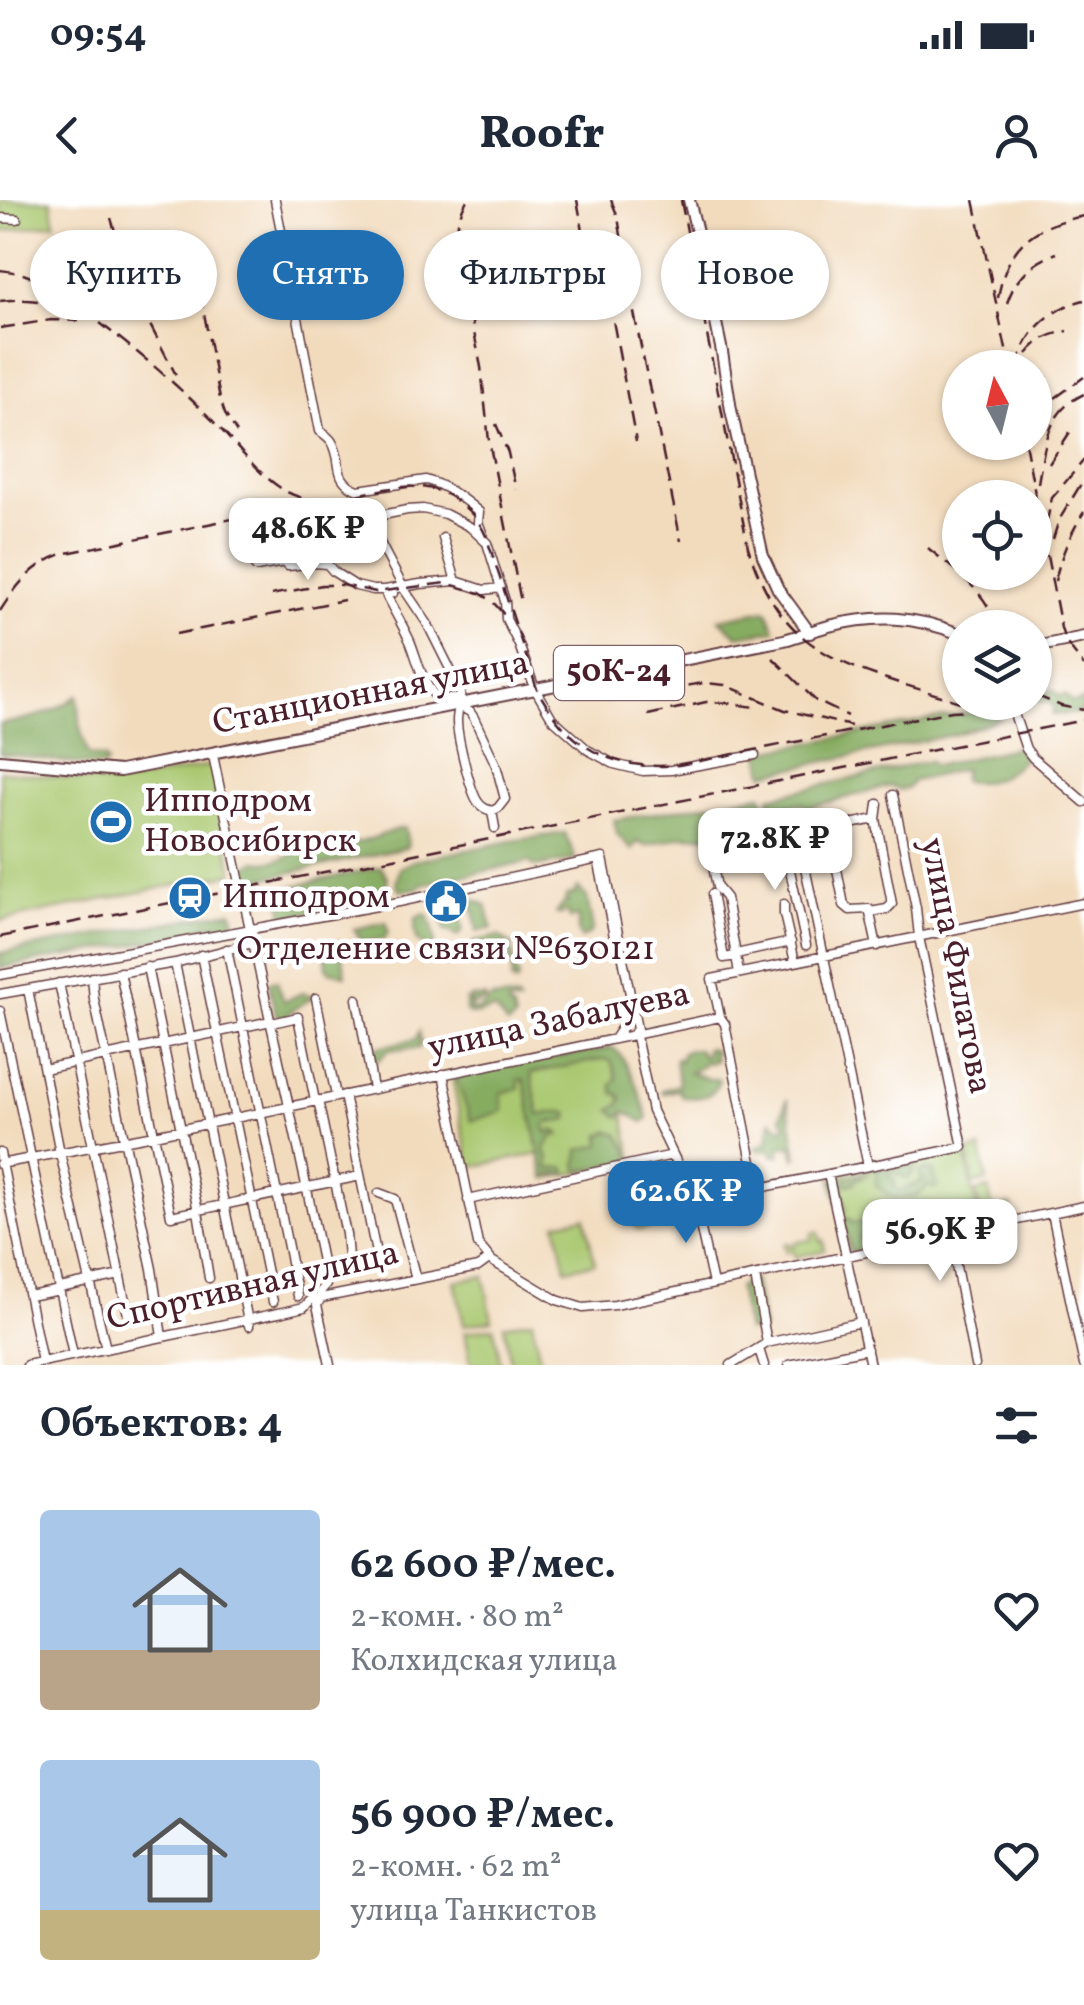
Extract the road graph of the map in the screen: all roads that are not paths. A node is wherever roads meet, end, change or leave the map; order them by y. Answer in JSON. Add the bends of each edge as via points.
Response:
{"nodes":[{"id":1,"x":274,"y":200,"type":"edge"},
{"id":2,"x":689,"y":200,"type":"edge"},
{"id":3,"x":0,"y":218,"type":"edge"},
{"id":4,"x":17,"y":219,"type":"dead end"},
{"id":5,"x":366,"y":518,"type":"junction"},
{"id":6,"x":282,"y":535,"type":"junction"},
{"id":7,"x":442,"y":538,"type":"dead end"},
{"id":8,"x":486,"y":543,"type":"junction"},
{"id":9,"x":284,"y":562,"type":"junction"},
{"id":10,"x":456,"y":581,"type":"junction"},
{"id":11,"x":502,"y":588,"type":"junction"},
{"id":12,"x":405,"y":590,"type":"junction"},
{"id":13,"x":942,"y":628,"type":"edge"},
{"id":14,"x":810,"y":633,"type":"junction"},
{"id":15,"x":1084,"y":640,"type":"edge"},
{"id":16,"x":1052,"y":647,"type":"edge"},
{"id":17,"x":534,"y":689,"type":"junction"},
{"id":18,"x":460,"y":702,"type":"junction"},
{"id":19,"x":1016,"y":720,"type":"edge"},
{"id":20,"x":213,"y":754,"type":"junction"},
{"id":21,"x":754,"y":755,"type":"dead end"},
{"id":22,"x":0,"y":760,"type":"edge"},
{"id":23,"x":893,"y":795,"type":"dead end"},
{"id":24,"x":1084,"y":802,"type":"edge"},
{"id":25,"x":878,"y":804,"type":"dead end"},
{"id":26,"x":492,"y":811,"type":"junction"},
{"id":27,"x":876,"y":819,"type":"junction"},
{"id":28,"x":496,"y":828,"type":"dead end"},
{"id":29,"x":782,"y":833,"type":"dead end"},
{"id":30,"x":798,"y":834,"type":"dead end"},
{"id":31,"x":710,"y":852,"type":"dead end"},
{"id":32,"x":600,"y":858,"type":"junction"},
{"id":33,"x":809,"y":890,"type":"junction"},
{"id":34,"x":794,"y":893,"type":"junction"},
{"id":35,"x":712,"y":894,"type":"dead end"},
{"id":36,"x":784,"y":904,"type":"dead end"},
{"id":37,"x":1084,"y":904,"type":"edge"},
{"id":38,"x":870,"y":912,"type":"junction"},
{"id":39,"x":250,"y":930,"type":"junction"},
{"id":40,"x":919,"y":938,"type":"junction"},
{"id":41,"x":791,"y":942,"type":"junction"},
{"id":42,"x":253,"y":943,"type":"junction"},
{"id":43,"x":806,"y":945,"type":"dead end"},
{"id":44,"x":877,"y":946,"type":"junction"},
{"id":45,"x":227,"y":949,"type":"junction"},
{"id":46,"x":201,"y":955,"type":"junction"},
{"id":47,"x":736,"y":955,"type":"junction"},
{"id":48,"x":822,"y":956,"type":"junction"},
{"id":49,"x":174,"y":962,"type":"junction"},
{"id":50,"x":795,"y":962,"type":"junction"},
{"id":51,"x":148,"y":967,"type":"junction"},
{"id":52,"x":120,"y":972,"type":"junction"},
{"id":53,"x":740,"y":973,"type":"junction"},
{"id":54,"x":0,"y":974,"type":"edge"},
{"id":55,"x":92,"y":977,"type":"junction"},
{"id":56,"x":60,"y":983,"type":"junction"},
{"id":57,"x":28,"y":989,"type":"junction"},
{"id":58,"x":0,"y":994,"type":"edge"},
{"id":59,"x":316,"y":998,"type":"dead end"},
{"id":60,"x":357,"y":999,"type":"dead end"},
{"id":61,"x":0,"y":1010,"type":"edge"},
{"id":62,"x":630,"y":1015,"type":"junction"},
{"id":63,"x":720,"y":1017,"type":"junction"},
{"id":64,"x":271,"y":1022,"type":"junction"},
{"id":65,"x":244,"y":1027,"type":"junction"},
{"id":66,"x":217,"y":1032,"type":"junction"},
{"id":67,"x":636,"y":1034,"type":"junction"},
{"id":68,"x":190,"y":1038,"type":"junction"},
{"id":69,"x":614,"y":1039,"type":"junction"},
{"id":70,"x":162,"y":1044,"type":"junction"},
{"id":71,"x":136,"y":1050,"type":"junction"},
{"id":72,"x":106,"y":1056,"type":"junction"},
{"id":73,"x":75,"y":1062,"type":"junction"},
{"id":74,"x":44,"y":1069,"type":"junction"},
{"id":75,"x":443,"y":1074,"type":"junction"},
{"id":76,"x":372,"y":1089,"type":"junction"},
{"id":77,"x":340,"y":1095,"type":"junction"},
{"id":78,"x":317,"y":1100,"type":"junction"},
{"id":79,"x":290,"y":1106,"type":"junction"},
{"id":80,"x":262,"y":1112,"type":"junction"},
{"id":81,"x":235,"y":1117,"type":"junction"},
{"id":82,"x":208,"y":1123,"type":"junction"},
{"id":83,"x":180,"y":1129,"type":"junction"},
{"id":84,"x":154,"y":1135,"type":"junction"},
{"id":85,"x":123,"y":1140,"type":"junction"},
{"id":86,"x":92,"y":1147,"type":"junction"},
{"id":87,"x":0,"y":1153,"type":"edge"},
{"id":88,"x":60,"y":1153,"type":"junction"},
{"id":89,"x":673,"y":1155,"type":"junction"},
{"id":90,"x":31,"y":1158,"type":"junction"},
{"id":91,"x":1,"y":1163,"type":"edge"},
{"id":92,"x":868,"y":1166,"type":"junction"},
{"id":93,"x":828,"y":1174,"type":"junction"},
{"id":94,"x":360,"y":1176,"type":"junction"},
{"id":95,"x":335,"y":1181,"type":"junction"},
{"id":96,"x":308,"y":1188,"type":"junction"},
{"id":97,"x":757,"y":1188,"type":"junction"},
{"id":98,"x":379,"y":1193,"type":"dead end"},
{"id":99,"x":278,"y":1194,"type":"junction"},
{"id":100,"x":694,"y":1198,"type":"junction"},
{"id":101,"x":253,"y":1199,"type":"junction"},
{"id":102,"x":468,"y":1200,"type":"junction"},
{"id":103,"x":226,"y":1205,"type":"junction"},
{"id":104,"x":1084,"y":1206,"type":"edge"},
{"id":105,"x":198,"y":1210,"type":"junction"},
{"id":106,"x":1052,"y":1214,"type":"junction"},
{"id":107,"x":950,"y":1236,"type":"junction"},
{"id":108,"x":846,"y":1256,"type":"junction"},
{"id":109,"x":377,"y":1258,"type":"dead end"},
{"id":110,"x":488,"y":1259,"type":"junction"},
{"id":111,"x":349,"y":1268,"type":"dead end"},
{"id":112,"x":120,"y":1275,"type":"junction"},
{"id":113,"x":755,"y":1276,"type":"junction"},
{"id":114,"x":209,"y":1278,"type":"dead end"},
{"id":115,"x":416,"y":1279,"type":"junction"},
{"id":116,"x":90,"y":1282,"type":"junction"},
{"id":117,"x":713,"y":1284,"type":"junction"},
{"id":118,"x":60,"y":1289,"type":"junction"},
{"id":119,"x":29,"y":1296,"type":"junction"},
{"id":120,"x":298,"y":1296,"type":"dead end"},
{"id":121,"x":321,"y":1298,"type":"junction"},
{"id":122,"x":273,"y":1302,"type":"dead end"},
{"id":123,"x":128,"y":1315,"type":"dead end"},
{"id":124,"x":861,"y":1322,"type":"junction"},
{"id":125,"x":248,"y":1323,"type":"junction"},
{"id":126,"x":162,"y":1337,"type":"junction"},
{"id":127,"x":763,"y":1346,"type":"junction"},
{"id":128,"x":866,"y":1348,"type":"junction"},
{"id":129,"x":106,"y":1349,"type":"junction"},
{"id":130,"x":73,"y":1356,"type":"junction"},
{"id":131,"x":42,"y":1362,"type":"junction"},
{"id":132,"x":27,"y":1365,"type":"edge"},
{"id":133,"x":330,"y":1365,"type":"edge"},
{"id":134,"x":734,"y":1365,"type":"edge"},
{"id":135,"x":764,"y":1365,"type":"edge"},
{"id":136,"x":789,"y":1365,"type":"edge"},
{"id":137,"x":870,"y":1365,"type":"edge"},
{"id":138,"x":976,"y":1365,"type":"edge"},
{"id":139,"x":1084,"y":1365,"type":"edge"}],
"edges":[{"from":1,"to":8,"type":"street","via":[[320,431],[334,444],[341,479],[358,490],[436,483],[478,512]]},
{"from":2,"to":14,"type":"main road","via":[[763,556]]},
{"from":3,"to":4,"type":"street"},
{"from":5,"to":6,"type":"street"},
{"from":5,"to":8,"type":"street","via":[[434,510]]},
{"from":5,"to":12,"type":"street"},
{"from":6,"to":9,"type":"street"},
{"from":6,"to":9,"type":"street","via":[[246,542],[256,567]]},
{"from":7,"to":10,"type":"street"},
{"from":8,"to":11,"type":"street"},
{"from":9,"to":12,"type":"street","via":[[327,564],[356,586]]},
{"from":10,"to":11,"type":"street"},
{"from":10,"to":12,"type":"street"},
{"from":11,"to":17,"type":"street","via":[[506,620]]},
{"from":12,"to":18,"type":"street","via":[[454,677]]},
{"from":12,"to":18,"type":"street","via":[[387,597],[430,690],[439,699]]},
{"from":13,"to":14,"type":"main road","name":"Станционная улица","number":"50К-24","via":[[887,618]]},
{"from":14,"to":17,"type":"main road","name":"Станционная улица","number":"50К-24"},
{"from":15,"to":16,"type":"main road"},
{"from":17,"to":18,"type":"main road","name":"Станционная улица","number":"50К-24"},
{"from":17,"to":21,"type":"street","via":[[575,741],[626,768],[671,770]]},
{"from":18,"to":20,"type":"main road","name":"Станционная улица","number":"50К-24"},
{"from":18,"to":26,"type":"street","via":[[457,731],[476,800]]},
{"from":18,"to":26,"type":"street","via":[[496,766],[505,799]]},
{"from":19,"to":24,"type":"street","via":[[1026,750]]},
{"from":20,"to":22,"type":"main road","name":"Станционная улица","number":"50К-24","via":[[120,771]]},
{"from":20,"to":39,"type":"street"},
{"from":23,"to":40,"type":"street","name":"улица Филатова"},
{"from":25,"to":27,"type":"street"},
{"from":26,"to":28,"type":"street"},
{"from":27,"to":38,"type":"street","via":[[892,904]]},
{"from":27,"to":38,"type":"street","via":[[829,828],[844,905]]},
{"from":29,"to":34,"type":"street"},
{"from":30,"to":33,"type":"street"},
{"from":31,"to":47,"type":"street"},
{"from":32,"to":39,"type":"street"},
{"from":32,"to":62,"type":"street"},
{"from":32,"to":67,"type":"street"},
{"from":33,"to":34,"type":"street"},
{"from":33,"to":48,"type":"street"},
{"from":34,"to":43,"type":"street"},
{"from":35,"to":47,"type":"street","via":[[724,958]]},
{"from":36,"to":41,"type":"street"},
{"from":37,"to":40,"type":"street"},
{"from":38,"to":44,"type":"street"},
{"from":39,"to":42,"type":"street"},
{"from":39,"to":54,"type":"street"},
{"from":40,"to":44,"type":"street"},
{"from":40,"to":92,"type":"street","name":"улица Филатова","via":[[962,1147]]},
{"from":41,"to":47,"type":"street"},
{"from":41,"to":50,"type":"street"},
{"from":42,"to":45,"type":"street"},
{"from":42,"to":64,"type":"street"},
{"from":44,"to":48,"type":"street"},
{"from":45,"to":46,"type":"street"},
{"from":45,"to":65,"type":"street"},
{"from":46,"to":49,"type":"street"},
{"from":46,"to":66,"type":"street"},
{"from":47,"to":53,"type":"street"},
{"from":48,"to":50,"type":"street"},
{"from":48,"to":92,"type":"street"},
{"from":49,"to":51,"type":"street"},
{"from":49,"to":68,"type":"street"},
{"from":50,"to":53,"type":"street"},
{"from":51,"to":52,"type":"street"},
{"from":51,"to":70,"type":"street"},
{"from":52,"to":55,"type":"street"},
{"from":52,"to":71,"type":"street"},
{"from":53,"to":63,"type":"street","name":"улица Забалуева","via":[[712,979]]},
{"from":55,"to":56,"type":"street"},
{"from":55,"to":72,"type":"street"},
{"from":56,"to":57,"type":"street"},
{"from":56,"to":73,"type":"street"},
{"from":57,"to":58,"type":"street"},
{"from":57,"to":74,"type":"street"},
{"from":59,"to":77,"type":"street"},
{"from":60,"to":76,"type":"street"},
{"from":61,"to":90,"type":"street"},
{"from":62,"to":67,"type":"street"},
{"from":62,"to":69,"type":"street"},
{"from":63,"to":67,"type":"street","name":"улица Забалуева"},
{"from":63,"to":97,"type":"street"},
{"from":64,"to":65,"type":"street"},
{"from":64,"to":78,"type":"street","via":[[298,1017]]},
{"from":64,"to":79,"type":"street"},
{"from":65,"to":66,"type":"street"},
{"from":65,"to":80,"type":"street"},
{"from":66,"to":68,"type":"street"},
{"from":66,"to":81,"type":"street"},
{"from":67,"to":69,"type":"street","name":"улица Забалуева"},
{"from":67,"to":89,"type":"street","via":[[652,1111]]},
{"from":68,"to":70,"type":"street"},
{"from":68,"to":82,"type":"street"},
{"from":69,"to":75,"type":"street","name":"улица Забалуева"},
{"from":70,"to":71,"type":"street"},
{"from":70,"to":83,"type":"street"},
{"from":71,"to":72,"type":"street"},
{"from":71,"to":84,"type":"street"},
{"from":72,"to":73,"type":"street"},
{"from":72,"to":85,"type":"street"},
{"from":73,"to":74,"type":"street"},
{"from":73,"to":86,"type":"street"},
{"from":74,"to":88,"type":"street"},
{"from":75,"to":76,"type":"street","name":"улица Забалуева"},
{"from":75,"to":102,"type":"street"},
{"from":76,"to":77,"type":"street","name":"улица Забалуева"},
{"from":77,"to":78,"type":"street","name":"улица Забалуева"},
{"from":77,"to":94,"type":"street"},
{"from":78,"to":79,"type":"street","name":"улица Забалуева"},
{"from":78,"to":95,"type":"street"},
{"from":79,"to":80,"type":"street","name":"улица Забалуева"},
{"from":79,"to":96,"type":"street"},
{"from":80,"to":81,"type":"street","name":"улица Забалуева"},
{"from":80,"to":99,"type":"street"},
{"from":81,"to":82,"type":"street","name":"улица Забалуева"},
{"from":81,"to":101,"type":"street"},
{"from":82,"to":83,"type":"street","name":"улица Забалуева"},
{"from":82,"to":103,"type":"street"},
{"from":83,"to":84,"type":"street","name":"улица Забалуева"},
{"from":83,"to":105,"type":"street"},
{"from":84,"to":85,"type":"street","name":"улица Забалуева"},
{"from":84,"to":105,"type":"street","via":[[171,1216]]},
{"from":85,"to":86,"type":"street","name":"улица Забалуева"},
{"from":85,"to":126,"type":"street"},
{"from":86,"to":88,"type":"street","name":"улица Забалуева"},
{"from":86,"to":112,"type":"street"},
{"from":87,"to":91,"type":"street"},
{"from":88,"to":90,"type":"street","name":"улица Забалуева"},
{"from":88,"to":116,"type":"street"},
{"from":89,"to":100,"type":"street"},
{"from":89,"to":102,"type":"street"},
{"from":90,"to":91,"type":"street","name":"улица Забалуева"},
{"from":90,"to":118,"type":"street"},
{"from":91,"to":119,"type":"street"},
{"from":92,"to":93,"type":"street"},
{"from":93,"to":97,"type":"street"},
{"from":93,"to":108,"type":"street"},
{"from":94,"to":95,"type":"street"},
{"from":94,"to":109,"type":"street"},
{"from":95,"to":96,"type":"street"},
{"from":95,"to":111,"type":"street"},
{"from":96,"to":99,"type":"street"},
{"from":96,"to":121,"type":"street","via":[[326,1285]]},
{"from":97,"to":100,"type":"street"},
{"from":98,"to":115,"type":"street","via":[[395,1199]]},
{"from":99,"to":101,"type":"street"},
{"from":99,"to":120,"type":"street"},
{"from":100,"to":117,"type":"street"},
{"from":101,"to":103,"type":"street"},
{"from":101,"to":122,"type":"street"},
{"from":102,"to":110,"type":"street"},
{"from":103,"to":105,"type":"street"},
{"from":103,"to":125,"type":"street"},
{"from":104,"to":106,"type":"street"},
{"from":105,"to":114,"type":"street"},
{"from":106,"to":107,"type":"street"},
{"from":106,"to":139,"type":"street"},
{"from":107,"to":108,"type":"street"},
{"from":107,"to":138,"type":"street"},
{"from":108,"to":113,"type":"street"},
{"from":108,"to":124,"type":"street"},
{"from":110,"to":115,"type":"street","name":"Спортивная улица"},
{"from":110,"to":117,"type":"street","via":[[576,1308]]},
{"from":112,"to":116,"type":"street"},
{"from":112,"to":123,"type":"street"},
{"from":113,"to":117,"type":"street"},
{"from":113,"to":127,"type":"street"},
{"from":115,"to":121,"type":"street","name":"Спортивная улица"},
{"from":116,"to":118,"type":"street"},
{"from":116,"to":129,"type":"street"},
{"from":118,"to":119,"type":"street"},
{"from":118,"to":130,"type":"street"},
{"from":119,"to":131,"type":"street"},
{"from":121,"to":125,"type":"street","name":"Спортивная улица"},
{"from":121,"to":133,"type":"street"},
{"from":124,"to":127,"type":"street"},
{"from":124,"to":128,"type":"street"},
{"from":125,"to":126,"type":"street","name":"Спортивная улица"},
{"from":126,"to":129,"type":"street","name":"Спортивная улица"},
{"from":127,"to":134,"type":"street"},
{"from":127,"to":135,"type":"street"},
{"from":128,"to":136,"type":"street"},
{"from":128,"to":137,"type":"street"},
{"from":129,"to":130,"type":"street","name":"Спортивная улица"},
{"from":130,"to":131,"type":"street","name":"Спортивная улица"},
{"from":131,"to":132,"type":"street","name":"Спортивная улица"}]}
